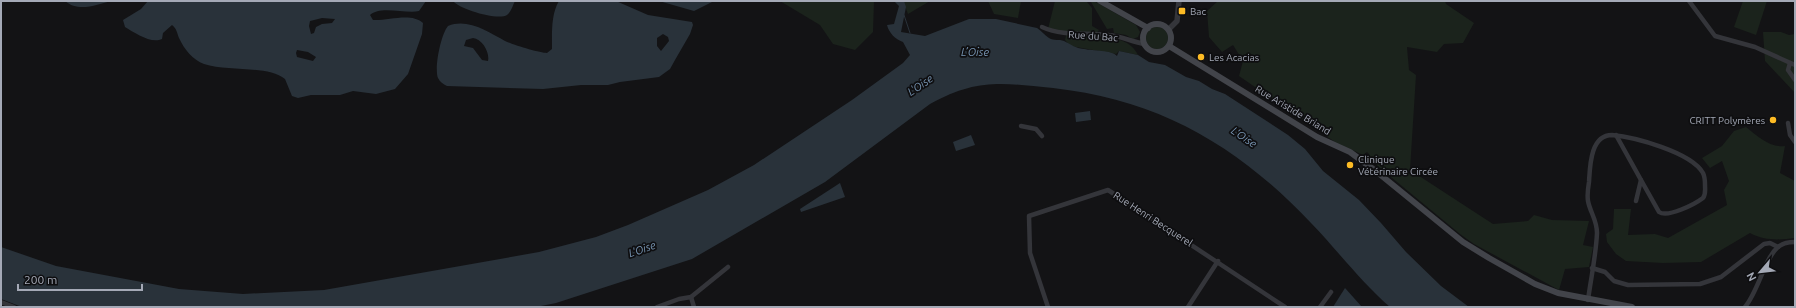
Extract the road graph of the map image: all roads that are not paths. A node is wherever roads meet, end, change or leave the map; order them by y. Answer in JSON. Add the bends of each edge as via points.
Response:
{"nodes":[{"id":1,"x":1100,"y":1,"type":"edge"},
{"id":2,"x":1179,"y":1,"type":"edge"},
{"id":3,"x":1689,"y":1,"type":"edge"},
{"id":4,"x":1042,"y":27,"type":"dead end"},
{"id":5,"x":1148,"y":28,"type":"junction"},
{"id":6,"x":1168,"y":29,"type":"junction"},
{"id":7,"x":1144,"y":44,"type":"junction"},
{"id":8,"x":1169,"y":46,"type":"junction"},
{"id":9,"x":1790,"y":63,"type":"junction"},
{"id":10,"x":1795,"y":65,"type":"edge"},
{"id":11,"x":1795,"y":80,"type":"edge"},
{"id":12,"x":1788,"y":123,"type":"dead end"},
{"id":13,"x":1021,"y":126,"type":"dead end"},
{"id":14,"x":1616,"y":135,"type":"junction"},
{"id":15,"x":1042,"y":136,"type":"dead end"},
{"id":16,"x":1795,"y":142,"type":"edge"},
{"id":17,"x":1641,"y":180,"type":"junction"},
{"id":18,"x":1636,"y":201,"type":"dead end"},
{"id":19,"x":1795,"y":242,"type":"edge"},
{"id":20,"x":1778,"y":247,"type":"junction"},
{"id":21,"x":1218,"y":261,"type":"junction"},
{"id":22,"x":728,"y":267,"type":"dead end"},
{"id":23,"x":1592,"y":268,"type":"junction"},
{"id":24,"x":1331,"y":292,"type":"dead end"},
{"id":25,"x":691,"y":297,"type":"junction"},
{"id":26,"x":1588,"y":300,"type":"junction"},
{"id":27,"x":1,"y":302,"type":"edge"},
{"id":28,"x":1747,"y":305,"type":"edge"},
{"id":29,"x":14,"y":307,"type":"edge"},
{"id":30,"x":657,"y":307,"type":"edge"},
{"id":31,"x":694,"y":307,"type":"edge"},
{"id":32,"x":1048,"y":307,"type":"edge"},
{"id":33,"x":1188,"y":307,"type":"edge"},
{"id":34,"x":1285,"y":307,"type":"edge"},
{"id":35,"x":1320,"y":307,"type":"edge"},
{"id":36,"x":1632,"y":307,"type":"edge"}],
"edges":[{"from":1,"to":5,"type":"main road"},
{"from":2,"to":6,"type":"street","via":[[1177,21]]},
{"from":3,"to":9,"type":"street","via":[[1712,33],[1755,47]]},
{"from":4,"to":7,"type":"street","name":"Rue du Bac","via":[[1054,33],[1120,36]]},
{"from":5,"to":6,"type":"main road","via":[[1161,24]]},
{"from":5,"to":7,"type":"main road","via":[[1144,35]]},
{"from":6,"to":8,"type":"main road","via":[[1172,37]]},
{"from":7,"to":8,"type":"main road","via":[[1154,52],[1163,51]]},
{"from":8,"to":26,"type":"main road","name":"Rue Aristide Briand","via":[[1317,137],[1350,152],[1464,242],[1489,258],[1535,284]]},
{"from":9,"to":10,"type":"street"},
{"from":9,"to":11,"type":"street","via":[[1788,70]]},
{"from":12,"to":16,"type":"street","via":[[1790,135]]},
{"from":13,"to":15,"type":"street","via":[[1036,129]]},
{"from":14,"to":17,"type":"street"},
{"from":14,"to":17,"type":"street","via":[[1653,143],[1688,160],[1704,175],[1705,194],[1700,200],[1663,214],[1658,211]]},
{"from":14,"to":23,"type":"street","via":[[1607,135],[1600,140],[1590,163],[1588,200],[1597,231]]},
{"from":17,"to":18,"type":"street"},
{"from":19,"to":20,"type":"street"},
{"from":20,"to":23,"type":"street","via":[[1770,243],[1764,244],[1721,277],[1697,285],[1628,285],[1614,281],[1605,272]]},
{"from":20,"to":28,"type":"street"},
{"from":21,"to":32,"type":"street","name":"Rue Henri Becquerel","via":[[1108,190],[1029,216],[1030,253]]},
{"from":21,"to":33,"type":"street"},
{"from":21,"to":34,"type":"street","name":"Rue Henri Becquerel"},
{"from":22,"to":25,"type":"street"},
{"from":23,"to":26,"type":"street"},
{"from":24,"to":35,"type":"street"},
{"from":25,"to":30,"type":"street"},
{"from":25,"to":31,"type":"street"},
{"from":26,"to":36,"type":"main road","name":"Rue Aristide Briand"},
{"from":27,"to":29,"type":"street"}]}
